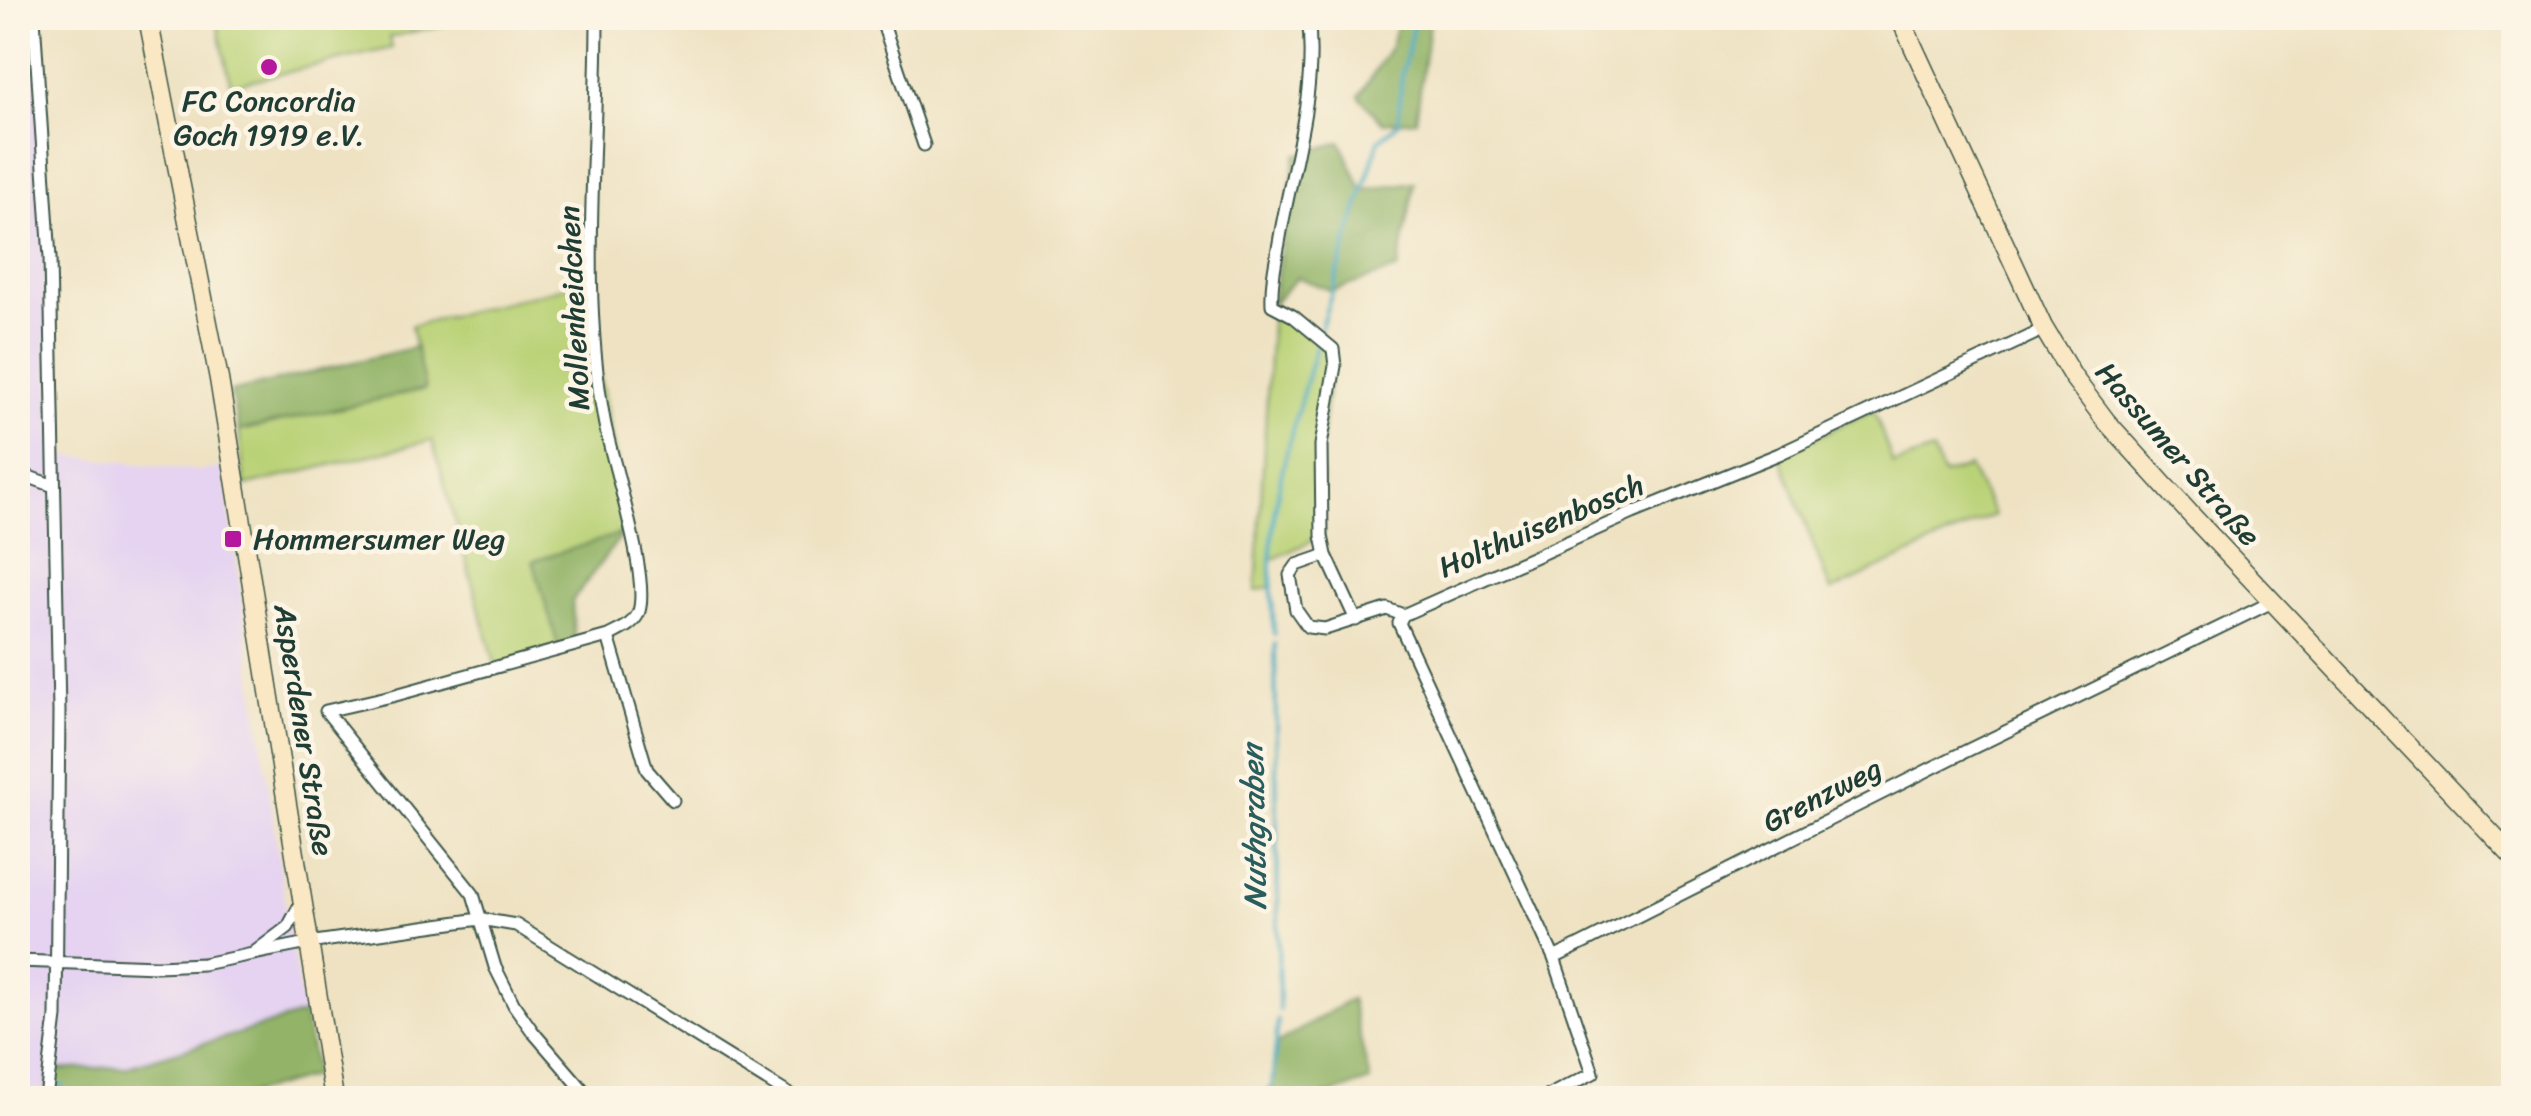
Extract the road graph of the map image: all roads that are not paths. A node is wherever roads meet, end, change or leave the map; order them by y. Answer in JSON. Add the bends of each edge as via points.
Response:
{"nodes":[{"id":1,"x":34,"y":18,"type":"edge"},
{"id":2,"x":148,"y":18,"type":"edge"},
{"id":3,"x":597,"y":18,"type":"edge"},
{"id":4,"x":881,"y":18,"type":"edge"},
{"id":5,"x":1308,"y":18,"type":"edge"},
{"id":6,"x":1900,"y":18,"type":"edge"},
{"id":7,"x":924,"y":145,"type":"dead end"},
{"id":8,"x":2043,"y":327,"type":"junction"},
{"id":9,"x":18,"y":474,"type":"edge"},
{"id":10,"x":54,"y":486,"type":"junction"},
{"id":11,"x":1326,"y":555,"type":"junction"},
{"id":12,"x":2272,"y":602,"type":"junction"},
{"id":13,"x":1403,"y":614,"type":"junction"},
{"id":14,"x":1356,"y":620,"type":"junction"},
{"id":15,"x":608,"y":636,"type":"junction"},
{"id":16,"x":673,"y":800,"type":"dead end"},
{"id":17,"x":2514,"y":858,"type":"edge"},
{"id":18,"x":302,"y":901,"type":"junction"},
{"id":19,"x":480,"y":919,"type":"junction"},
{"id":20,"x":308,"y":943,"type":"junction"},
{"id":21,"x":251,"y":955,"type":"junction"},
{"id":22,"x":1554,"y":958,"type":"junction"},
{"id":23,"x":18,"y":961,"type":"edge"},
{"id":24,"x":57,"y":962,"type":"junction"},
{"id":25,"x":46,"y":1098,"type":"edge"},
{"id":26,"x":334,"y":1098,"type":"edge"},
{"id":27,"x":590,"y":1098,"type":"edge"},
{"id":28,"x":795,"y":1098,"type":"edge"},
{"id":29,"x":1544,"y":1098,"type":"edge"}],
"edges":[{"from":1,"to":10,"type":"street","via":[[50,258]]},
{"from":2,"to":18,"type":"main road","name":"Asperdener Straße","via":[[222,399]]},
{"from":3,"to":15,"type":"street","name":"Mollenheidchen","via":[[591,259],[596,356],[604,421],[639,567],[639,612]]},
{"from":4,"to":7,"type":"street"},
{"from":5,"to":11,"type":"street","via":[[1308,97],[1272,305],[1333,350],[1322,445]]},
{"from":6,"to":8,"type":"main road","name":"Hassumer Straße"},
{"from":8,"to":12,"type":"main road","name":"Hassumer Straße","via":[[2106,421]]},
{"from":8,"to":13,"type":"street","name":"Holthuisenbosch","via":[[1779,454]]},
{"from":9,"to":10,"type":"street"},
{"from":10,"to":24,"type":"street"},
{"from":11,"to":14,"type":"street"},
{"from":11,"to":14,"type":"street","name":"Holthuisenbosch","via":[[1297,565],[1290,576],[1300,618],[1315,629]]},
{"from":12,"to":17,"type":"main road","name":"Hassumer Straße"},
{"from":12,"to":22,"type":"street","name":"Grenzweg"},
{"from":13,"to":14,"type":"street","name":"Holthuisenbosch","via":[[1386,608]]},
{"from":13,"to":22,"type":"street","via":[[1399,623]]},
{"from":15,"to":16,"type":"street","via":[[647,770]]},
{"from":15,"to":19,"type":"street","via":[[326,712],[473,894]]},
{"from":18,"to":20,"type":"main road","name":"Asperdener Straße"},
{"from":18,"to":21,"type":"street","via":[[288,927]]},
{"from":19,"to":20,"type":"street"},
{"from":19,"to":27,"type":"street","via":[[514,1004]]},
{"from":19,"to":28,"type":"street","via":[[516,925]]},
{"from":20,"to":21,"type":"street"},
{"from":20,"to":26,"type":"main road","name":"Asperdener Straße"},
{"from":21,"to":24,"type":"street","via":[[157,966]]},
{"from":22,"to":29,"type":"street","via":[[1592,1073]]},
{"from":23,"to":24,"type":"street"},
{"from":24,"to":25,"type":"street"}]}
